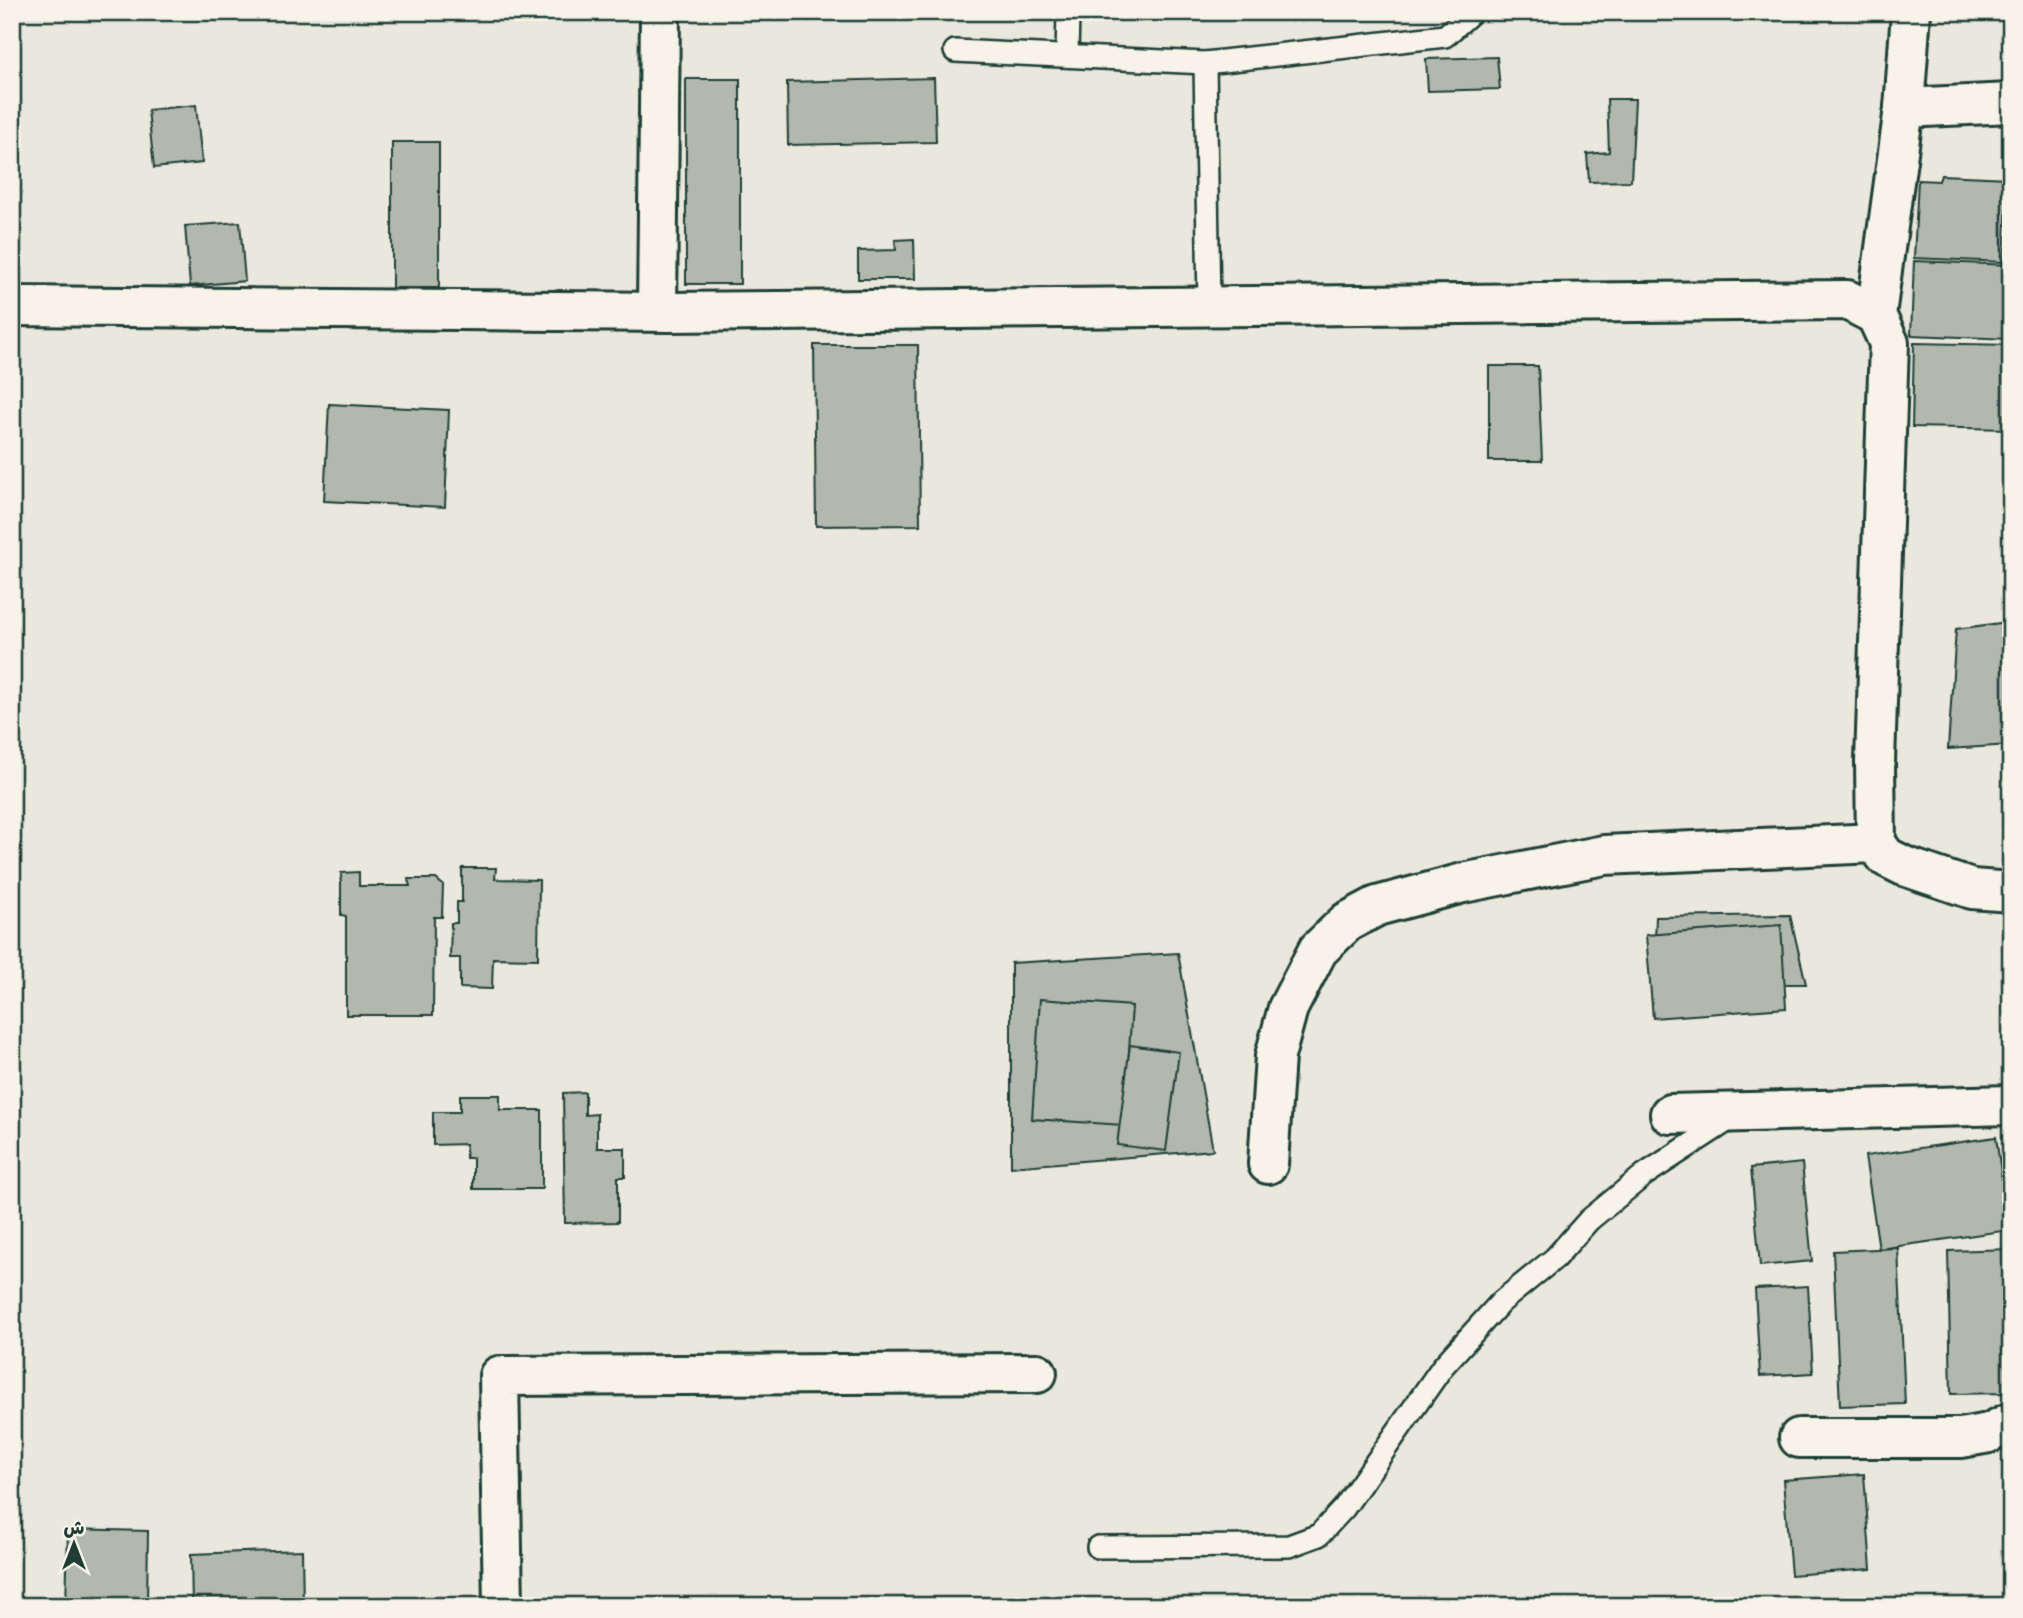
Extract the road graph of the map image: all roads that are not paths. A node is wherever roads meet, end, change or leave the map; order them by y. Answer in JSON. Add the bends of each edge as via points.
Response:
{"nodes":[{"id":1,"x":660,"y":12,"type":"edge"},
{"id":2,"x":1068,"y":12,"type":"edge"},
{"id":3,"x":1472,"y":12,"type":"edge"},
{"id":4,"x":1911,"y":12,"type":"edge"},
{"id":5,"x":955,"y":51,"type":"dead end"},
{"id":6,"x":1067,"y":56,"type":"junction"},
{"id":7,"x":1205,"y":63,"type":"junction"},
{"id":8,"x":2011,"y":103,"type":"edge"},
{"id":9,"x":1904,"y":108,"type":"junction"},
{"id":10,"x":12,"y":306,"type":"edge"},
{"id":11,"x":1209,"y":306,"type":"junction"},
{"id":12,"x":657,"y":311,"type":"junction"},
{"id":13,"x":1876,"y":315,"type":"junction"},
{"id":14,"x":1876,"y":843,"type":"junction"},
{"id":15,"x":2011,"y":892,"type":"edge"},
{"id":16,"x":2011,"y":1105,"type":"edge"},
{"id":17,"x":1740,"y":1112,"type":"junction"},
{"id":18,"x":1670,"y":1114,"type":"dead end"},
{"id":19,"x":1268,"y":1164,"type":"dead end"},
{"id":20,"x":1037,"y":1373,"type":"dead end"},
{"id":21,"x":2011,"y":1422,"type":"edge"},
{"id":22,"x":1799,"y":1438,"type":"dead end"},
{"id":23,"x":1098,"y":1547,"type":"dead end"},
{"id":24,"x":503,"y":1606,"type":"edge"}],
"edges":[{"from":1,"to":12,"type":"street"},
{"from":2,"to":6,"type":"lane"},
{"from":3,"to":7,"type":"lane","via":[[1445,36]]},
{"from":4,"to":9,"type":"street"},
{"from":5,"to":6,"type":"lane"},
{"from":6,"to":7,"type":"lane"},
{"from":7,"to":11,"type":"lane"},
{"from":8,"to":9,"type":"street"},
{"from":9,"to":13,"type":"street"},
{"from":10,"to":12,"type":"street"},
{"from":11,"to":12,"type":"street"},
{"from":11,"to":13,"type":"street","via":[[1847,300]]},
{"from":13,"to":14,"type":"street","via":[[1889,343]]},
{"from":14,"to":15,"type":"street","via":[[1886,858],[1904,866],[1972,889]]},
{"from":14,"to":19,"type":"street","via":[[1604,855],[1463,883],[1347,922],[1318,950],[1288,1008],[1275,1056]]},
{"from":16,"to":17,"type":"street"},
{"from":17,"to":18,"type":"street"},
{"from":17,"to":23,"type":"lane","via":[[1644,1175],[1501,1302],[1443,1366],[1344,1508],[1319,1535],[1289,1546]]},
{"from":20,"to":24,"type":"street","via":[[499,1376]]},
{"from":21,"to":22,"type":"street","via":[[1989,1433],[1961,1438]]}]}
